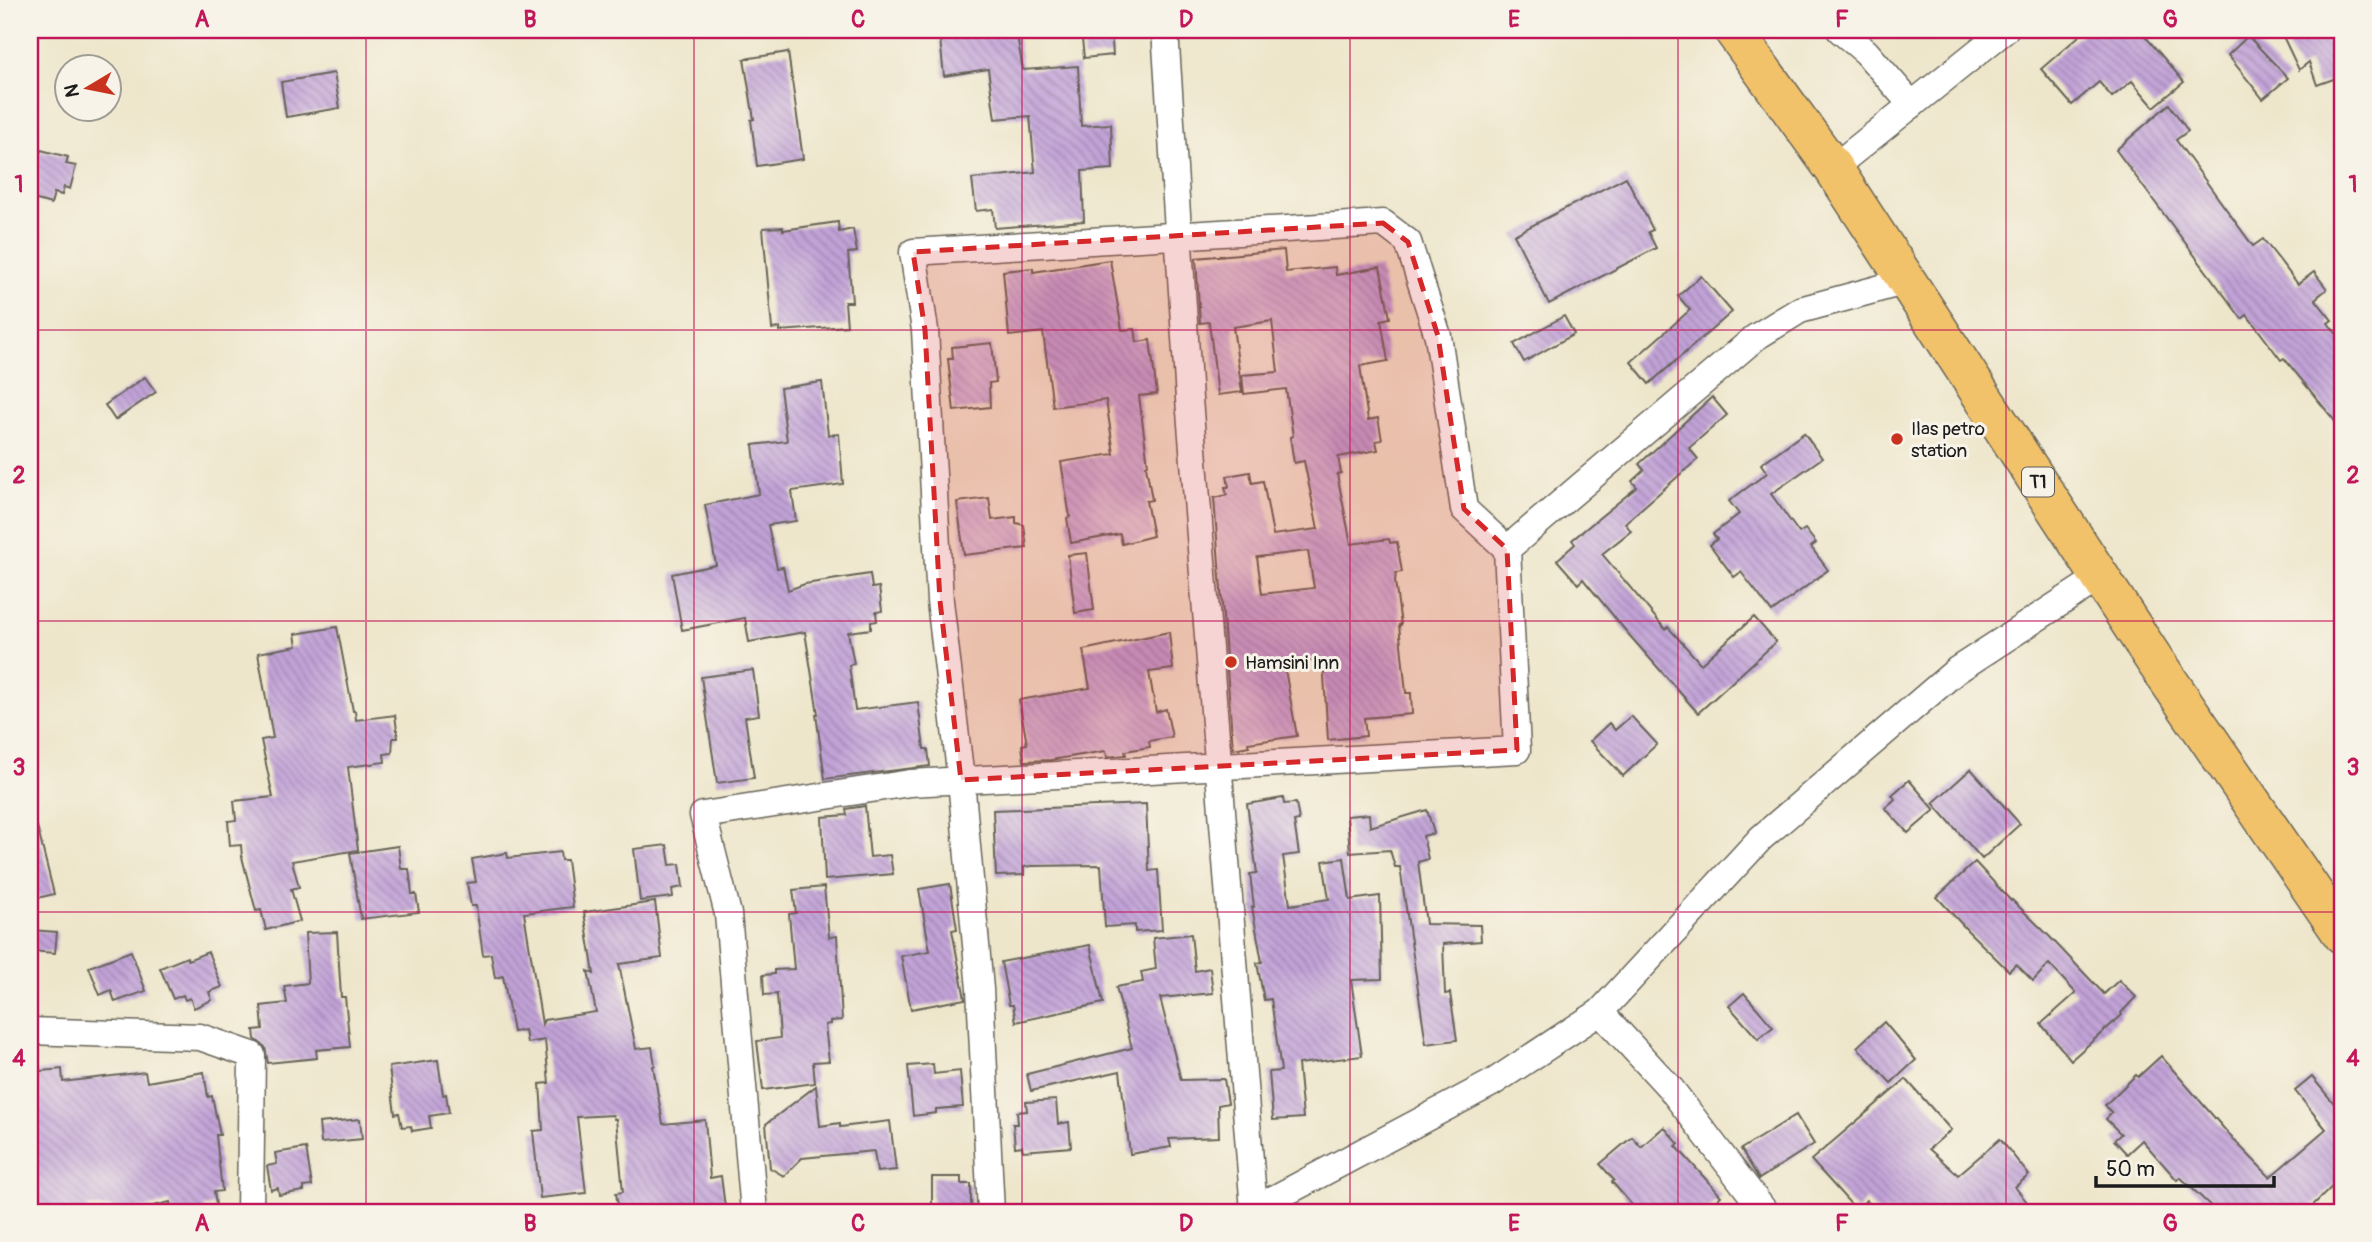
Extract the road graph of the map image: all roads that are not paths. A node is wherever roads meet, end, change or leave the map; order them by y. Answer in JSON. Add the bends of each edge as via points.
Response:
{"nodes":[{"id":1,"x":1165,"y":30,"type":"edge"},
{"id":2,"x":1733,"y":30,"type":"edge"},
{"id":3,"x":1840,"y":30,"type":"edge"},
{"id":4,"x":2005,"y":30,"type":"edge"},
{"id":5,"x":1912,"y":105,"type":"junction"},
{"id":6,"x":1833,"y":168,"type":"junction"},
{"id":7,"x":1179,"y":235,"type":"junction"},
{"id":8,"x":1907,"y":281,"type":"junction"},
{"id":9,"x":1507,"y":549,"type":"junction"},
{"id":10,"x":2100,"y":577,"type":"junction"},
{"id":11,"x":1219,"y":766,"type":"junction"},
{"id":12,"x":961,"y":780,"type":"junction"},
{"id":13,"x":2342,"y":934,"type":"edge"},
{"id":14,"x":1600,"y":1013,"type":"junction"},
{"id":15,"x":30,"y":1031,"type":"edge"},
{"id":16,"x":1251,"y":1211,"type":"edge"},
{"id":17,"x":250,"y":1212,"type":"edge"},
{"id":18,"x":754,"y":1212,"type":"edge"},
{"id":19,"x":991,"y":1212,"type":"edge"},
{"id":20,"x":1765,"y":1212,"type":"edge"}],
"edges":[{"from":1,"to":7,"type":"street"},
{"from":2,"to":6,"type":"highway","number":"T1"},
{"from":3,"to":5,"type":"street","via":[[1866,52]]},
{"from":4,"to":5,"type":"street"},
{"from":5,"to":6,"type":"street"},
{"from":6,"to":8,"type":"highway","number":"T1"},
{"from":7,"to":9,"type":"street","via":[[1383,223],[1408,242],[1438,336],[1464,509]]},
{"from":7,"to":11,"type":"street"},
{"from":7,"to":12,"type":"street","via":[[913,252],[925,330],[940,601]]},
{"from":8,"to":9,"type":"street","via":[[1800,310],[1755,337]]},
{"from":8,"to":10,"type":"highway","number":"T1"},
{"from":9,"to":11,"type":"street","via":[[1517,750]]},
{"from":10,"to":13,"type":"highway","number":"T1"},
{"from":10,"to":14,"type":"street","via":[[1957,670],[1761,838]]},
{"from":11,"to":12,"type":"street"},
{"from":11,"to":16,"type":"street"},
{"from":12,"to":18,"type":"street","via":[[910,783],[703,815],[728,914]]},
{"from":12,"to":19,"type":"street","via":[[980,989]]},
{"from":14,"to":16,"type":"street","via":[[1492,1083]]},
{"from":14,"to":20,"type":"street","via":[[1671,1089]]},
{"from":15,"to":17,"type":"street","via":[[200,1037],[252,1055]]}]}
